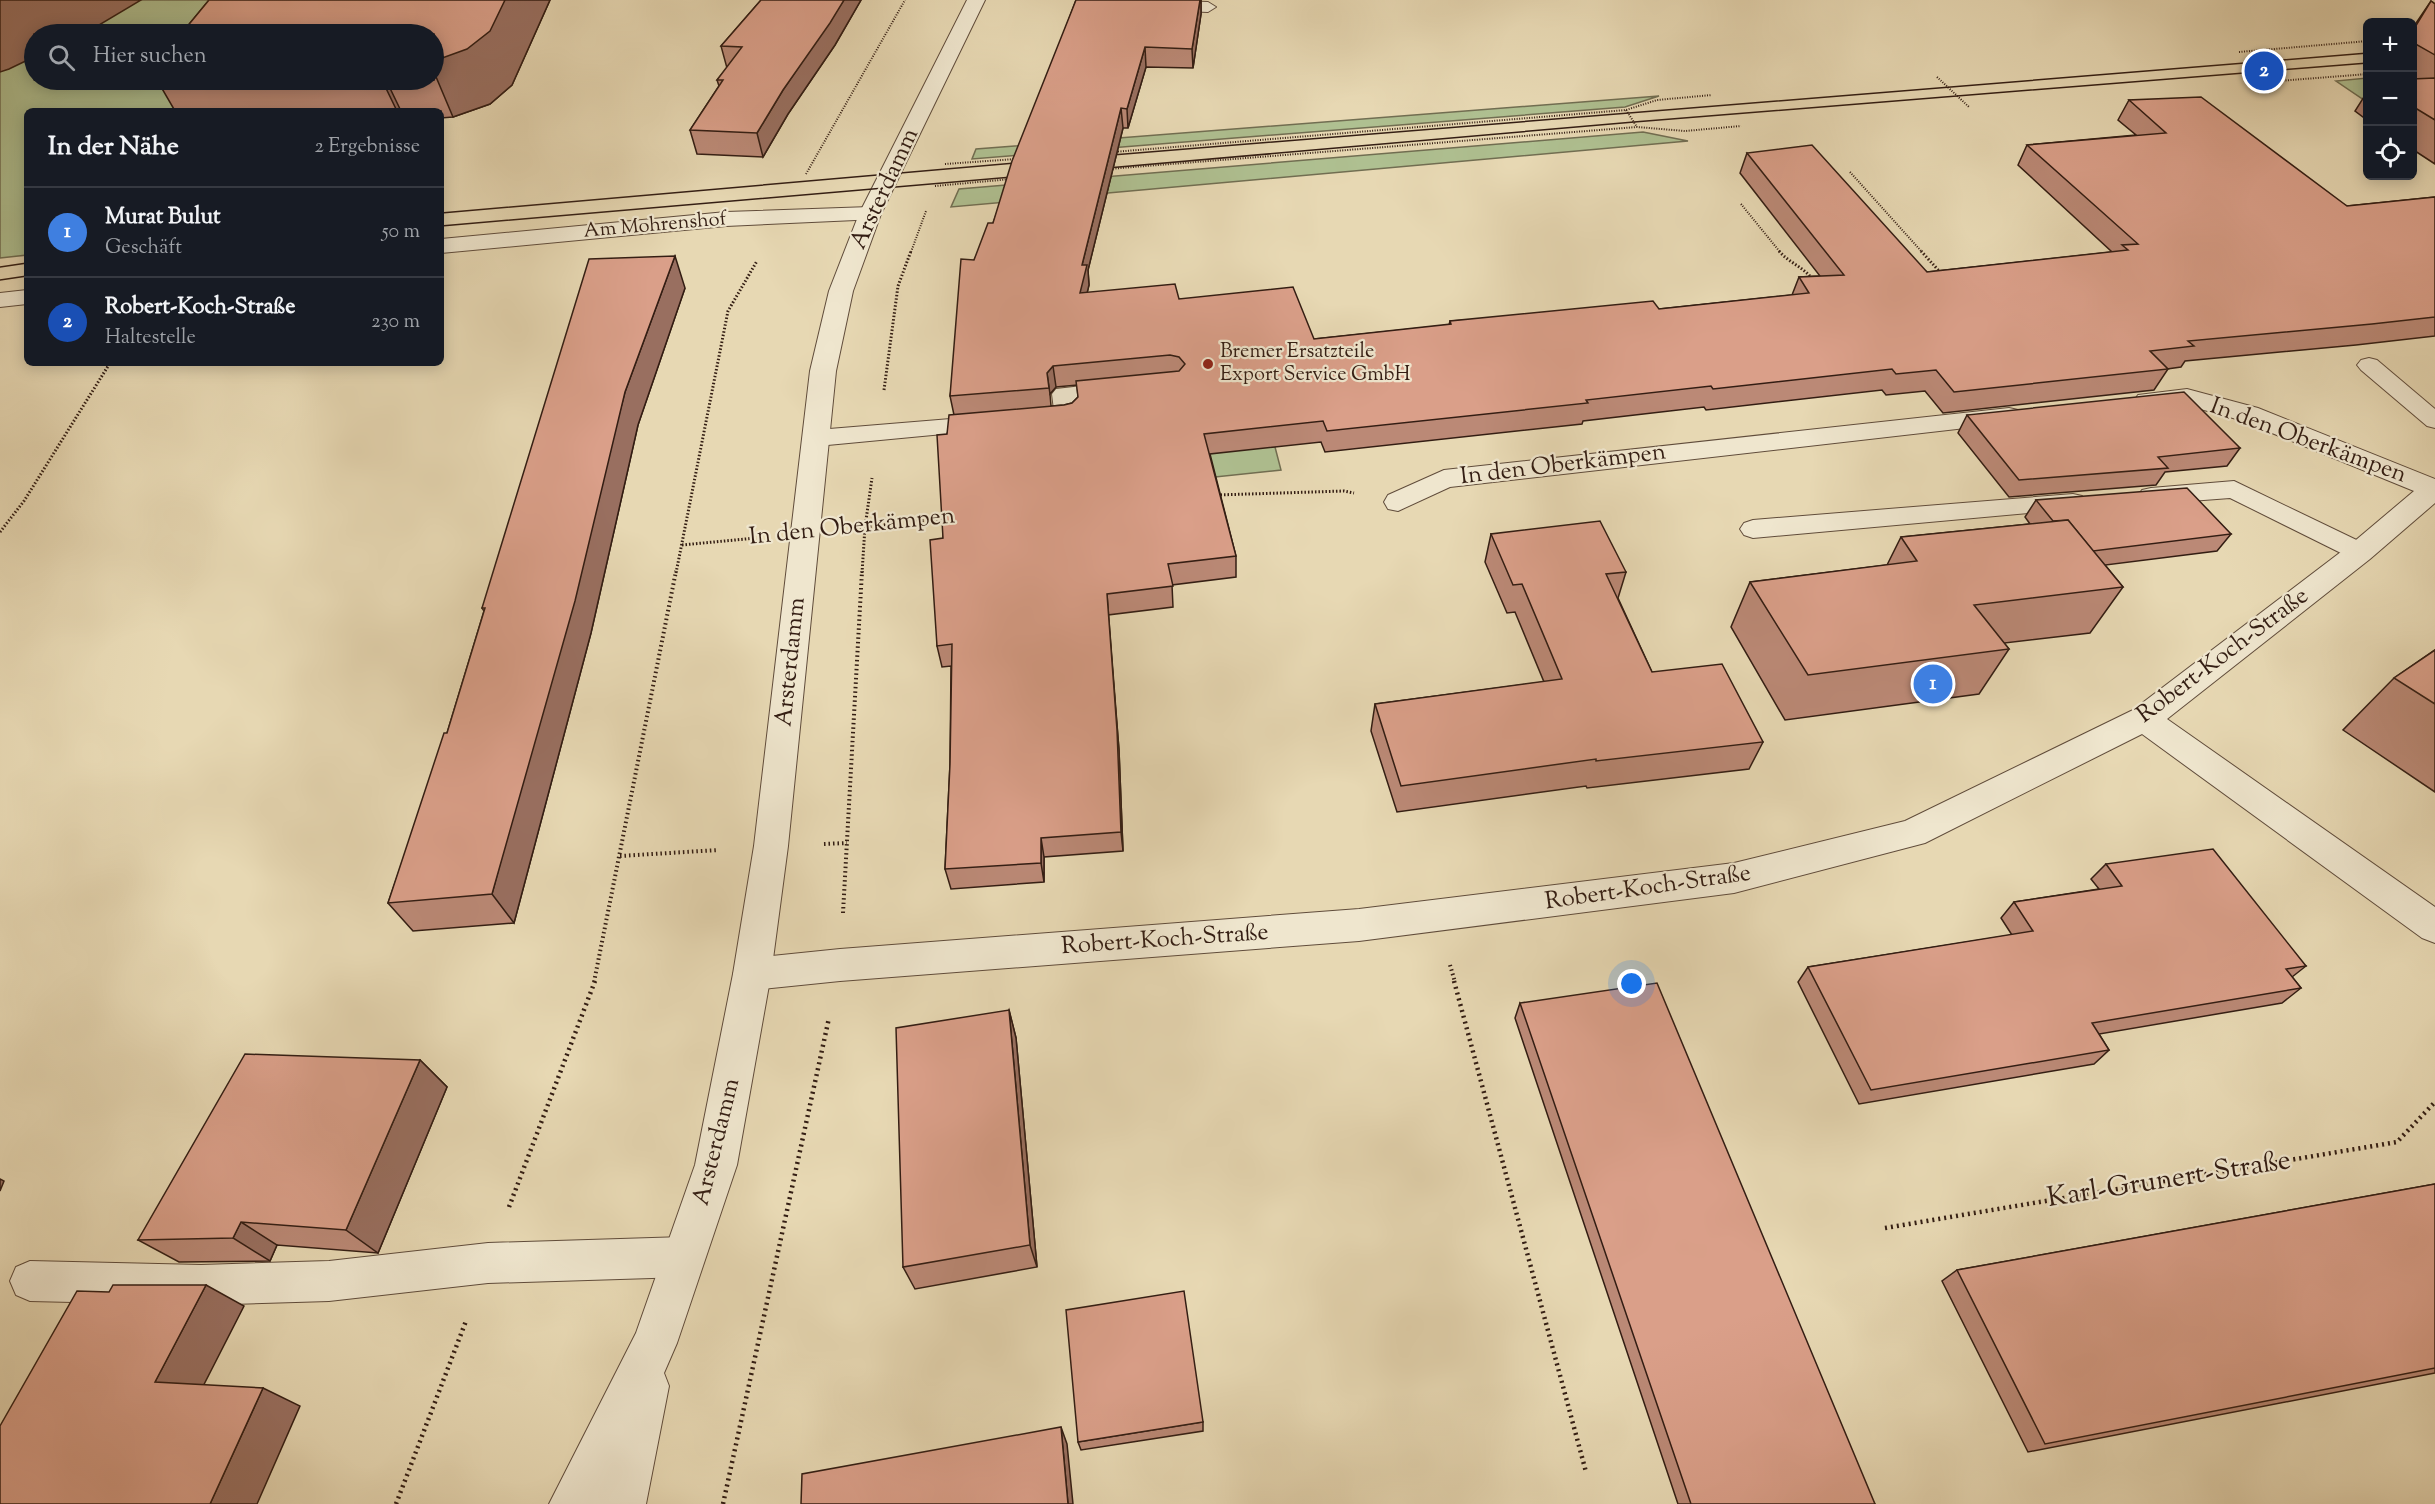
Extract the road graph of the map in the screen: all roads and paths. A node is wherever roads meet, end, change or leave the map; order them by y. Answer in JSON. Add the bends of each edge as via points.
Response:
{"nodes":[{"id":1,"x":905,"y":0,"type":"edge"},
{"id":2,"x":976,"y":0,"type":"edge"},
{"id":3,"x":1159,"y":0,"type":"edge"},
{"id":4,"x":1208,"y":7,"type":"dead end"},
{"id":5,"x":2363,"y":41,"type":"edge"},
{"id":6,"x":2239,"y":52,"type":"dead end"},
{"id":7,"x":2363,"y":74,"type":"edge"},
{"id":8,"x":1937,"y":77,"type":"dead end"},
{"id":9,"x":2278,"y":81,"type":"dead end"},
{"id":10,"x":1712,"y":95,"type":"dead end"},
{"id":11,"x":1969,"y":107,"type":"dead end"},
{"id":12,"x":1626,"y":110,"type":"junction"},
{"id":13,"x":1741,"y":126,"type":"dead end"},
{"id":14,"x":1637,"y":127,"type":"junction"},
{"id":15,"x":1106,"y":152,"type":"edge"},
{"id":16,"x":950,"y":153,"type":"dead end"},
{"id":17,"x":1025,"y":158,"type":"edge"},
{"id":18,"x":945,"y":164,"type":"junction"},
{"id":19,"x":892,"y":169,"type":"junction"},
{"id":20,"x":1102,"y":170,"type":"edge"},
{"id":21,"x":1850,"y":172,"type":"dead end"},
{"id":22,"x":1018,"y":178,"type":"edge"},
{"id":23,"x":935,"y":186,"type":"junction"},
{"id":24,"x":931,"y":197,"type":"dead end"},
{"id":25,"x":1741,"y":204,"type":"dead end"},
{"id":26,"x":927,"y":208,"type":"dead end"},
{"id":27,"x":870,"y":214,"type":"junction"},
{"id":28,"x":783,"y":216,"type":"junction"},
{"id":29,"x":444,"y":246,"type":"edge"},
{"id":30,"x":1946,"y":279,"type":"edge"},
{"id":31,"x":1817,"y":285,"type":"edge"},
{"id":32,"x":24,"y":297,"type":"edge"},
{"id":33,"x":0,"y":300,"type":"edge"},
{"id":34,"x":2369,"y":365,"type":"dead end"},
{"id":35,"x":108,"y":366,"type":"edge"},
{"id":36,"x":1139,"y":387,"type":"edge"},
{"id":37,"x":2128,"y":403,"type":"edge"},
{"id":38,"x":2035,"y":413,"type":"edge"},
{"id":39,"x":2435,"y":421,"type":"edge"},
{"id":40,"x":878,"y":433,"type":"junction"},
{"id":41,"x":817,"y":438,"type":"junction"},
{"id":42,"x":2435,"y":488,"type":"edge"},
{"id":43,"x":1214,"y":495,"type":"edge"},
{"id":44,"x":2129,"y":498,"type":"edge"},
{"id":45,"x":2094,"y":501,"type":"edge"},
{"id":46,"x":1398,"y":502,"type":"joint"},
{"id":47,"x":958,"y":517,"type":"edge"},
{"id":48,"x":865,"y":527,"type":"junction"},
{"id":49,"x":1753,"y":530,"type":"dead end"},
{"id":50,"x":0,"y":532,"type":"edge"},
{"id":51,"x":806,"y":532,"type":"junction"},
{"id":52,"x":682,"y":545,"type":"junction"},
{"id":53,"x":2360,"y":552,"type":"junction"},
{"id":54,"x":2144,"y":719,"type":"junction"},
{"id":55,"x":1437,"y":916,"type":"junction"},
{"id":56,"x":2435,"y":927,"type":"edge"},
{"id":57,"x":840,"y":965,"type":"junction"},
{"id":58,"x":752,"y":974,"type":"junction"},
{"id":59,"x":2435,"y":1102,"type":"edge"},
{"id":60,"x":1885,"y":1228,"type":"dead end"},
{"id":61,"x":684,"y":1257,"type":"junction"},
{"id":62,"x":488,"y":1263,"type":"junction"},
{"id":63,"x":30,"y":1281,"type":"dead end"},
{"id":64,"x":655,"y":1343,"type":"junction"},
{"id":65,"x":1586,"y":1472,"type":"dead end"},
{"id":66,"x":396,"y":1504,"type":"edge"},
{"id":67,"x":573,"y":1504,"type":"edge"},
{"id":68,"x":622,"y":1504,"type":"edge"},
{"id":69,"x":723,"y":1504,"type":"edge"}],
"edges":[{"from":1,"to":28,"type":"path"},
{"from":2,"to":19,"type":"street","name":"Arsterdamm"},
{"from":3,"to":4,"type":"lane","via":[[1160,5]]},
{"from":5,"to":6,"type":"path"},
{"from":7,"to":9,"type":"path"},
{"from":8,"to":11,"type":"path"},
{"from":10,"to":12,"type":"path","via":[[1657,100]]},
{"from":12,"to":14,"type":"path"},
{"from":12,"to":15,"type":"path"},
{"from":13,"to":14,"type":"path","via":[[1685,131]]},
{"from":14,"to":20,"type":"path"},
{"from":16,"to":18,"type":"path"},
{"from":17,"to":18,"type":"path"},
{"from":18,"to":19,"type":"path"},
{"from":18,"to":23,"type":"path"},
{"from":19,"to":27,"type":"street","name":"Arsterdamm"},
{"from":21,"to":30,"type":"path"},
{"from":22,"to":23,"type":"path"},
{"from":23,"to":24,"type":"path"},
{"from":25,"to":31,"type":"path","via":[[1785,258],[1808,273]]},
{"from":26,"to":40,"type":"path","via":[[898,286]]},
{"from":27,"to":28,"type":"street","name":"Am Mohrenshof"},
{"from":27,"to":41,"type":"street","name":"Arsterdamm","via":[[841,291],[823,371]]},
{"from":28,"to":29,"type":"street","name":"Am Mohrenshof"},
{"from":28,"to":52,"type":"path","via":[[729,311]]},
{"from":32,"to":33,"type":"street"},
{"from":34,"to":39,"type":"lane"},
{"from":35,"to":50,"type":"path","via":[[24,501]]},
{"from":36,"to":40,"type":"lane","via":[[1064,394],[1066,417]]},
{"from":37,"to":42,"type":"street","name":"In den Oberkämpen","via":[[2187,397],[2249,414]]},
{"from":38,"to":46,"type":"street","name":"In den Oberkämpen","via":[[1444,479]]},
{"from":40,"to":41,"type":"lane"},
{"from":40,"to":48,"type":"path"},
{"from":41,"to":51,"type":"street","name":"Arsterdamm"},
{"from":42,"to":53,"type":"street","name":"Robert-Koch-Straße"},
{"from":43,"to":46,"type":"path","via":[[1344,491]]},
{"from":44,"to":53,"type":"lane","via":[[2234,489]]},
{"from":45,"to":49,"type":"lane"},
{"from":47,"to":48,"type":"path","name":"In den Oberkämpen"},
{"from":48,"to":51,"type":"path","name":"In den Oberkämpen"},
{"from":48,"to":57,"type":"path"},
{"from":51,"to":52,"type":"path","name":"In den Oberkämpen"},
{"from":51,"to":58,"type":"street","name":"Arsterdamm","via":[[771,846]]},
{"from":52,"to":62,"type":"path","via":[[595,980]]},
{"from":53,"to":54,"type":"street","name":"Robert-Koch-Straße"},
{"from":54,"to":55,"type":"street","name":"Robert-Koch-Straße","via":[[1913,833],[1734,878]]},
{"from":54,"to":56,"type":"street"},
{"from":55,"to":57,"type":"street","name":"Robert-Koch-Straße"},
{"from":55,"to":65,"type":"path"},
{"from":57,"to":58,"type":"street","name":"Robert-Koch-Straße"},
{"from":57,"to":69,"type":"path"},
{"from":58,"to":61,"type":"street","name":"Arsterdamm","via":[[716,1165]]},
{"from":59,"to":60,"type":"path","name":"Karl-Grunert-Straße","via":[[2397,1142]]},
{"from":61,"to":62,"type":"lane"},
{"from":61,"to":64,"type":"street","name":"Arsterdamm"},
{"from":62,"to":63,"type":"lane","via":[[329,1281],[201,1285]]},
{"from":62,"to":66,"type":"path"},
{"from":64,"to":67,"type":"street","name":"Arsterdamm"},
{"from":64,"to":68,"type":"street","name":"Arsterdamm"}]}
